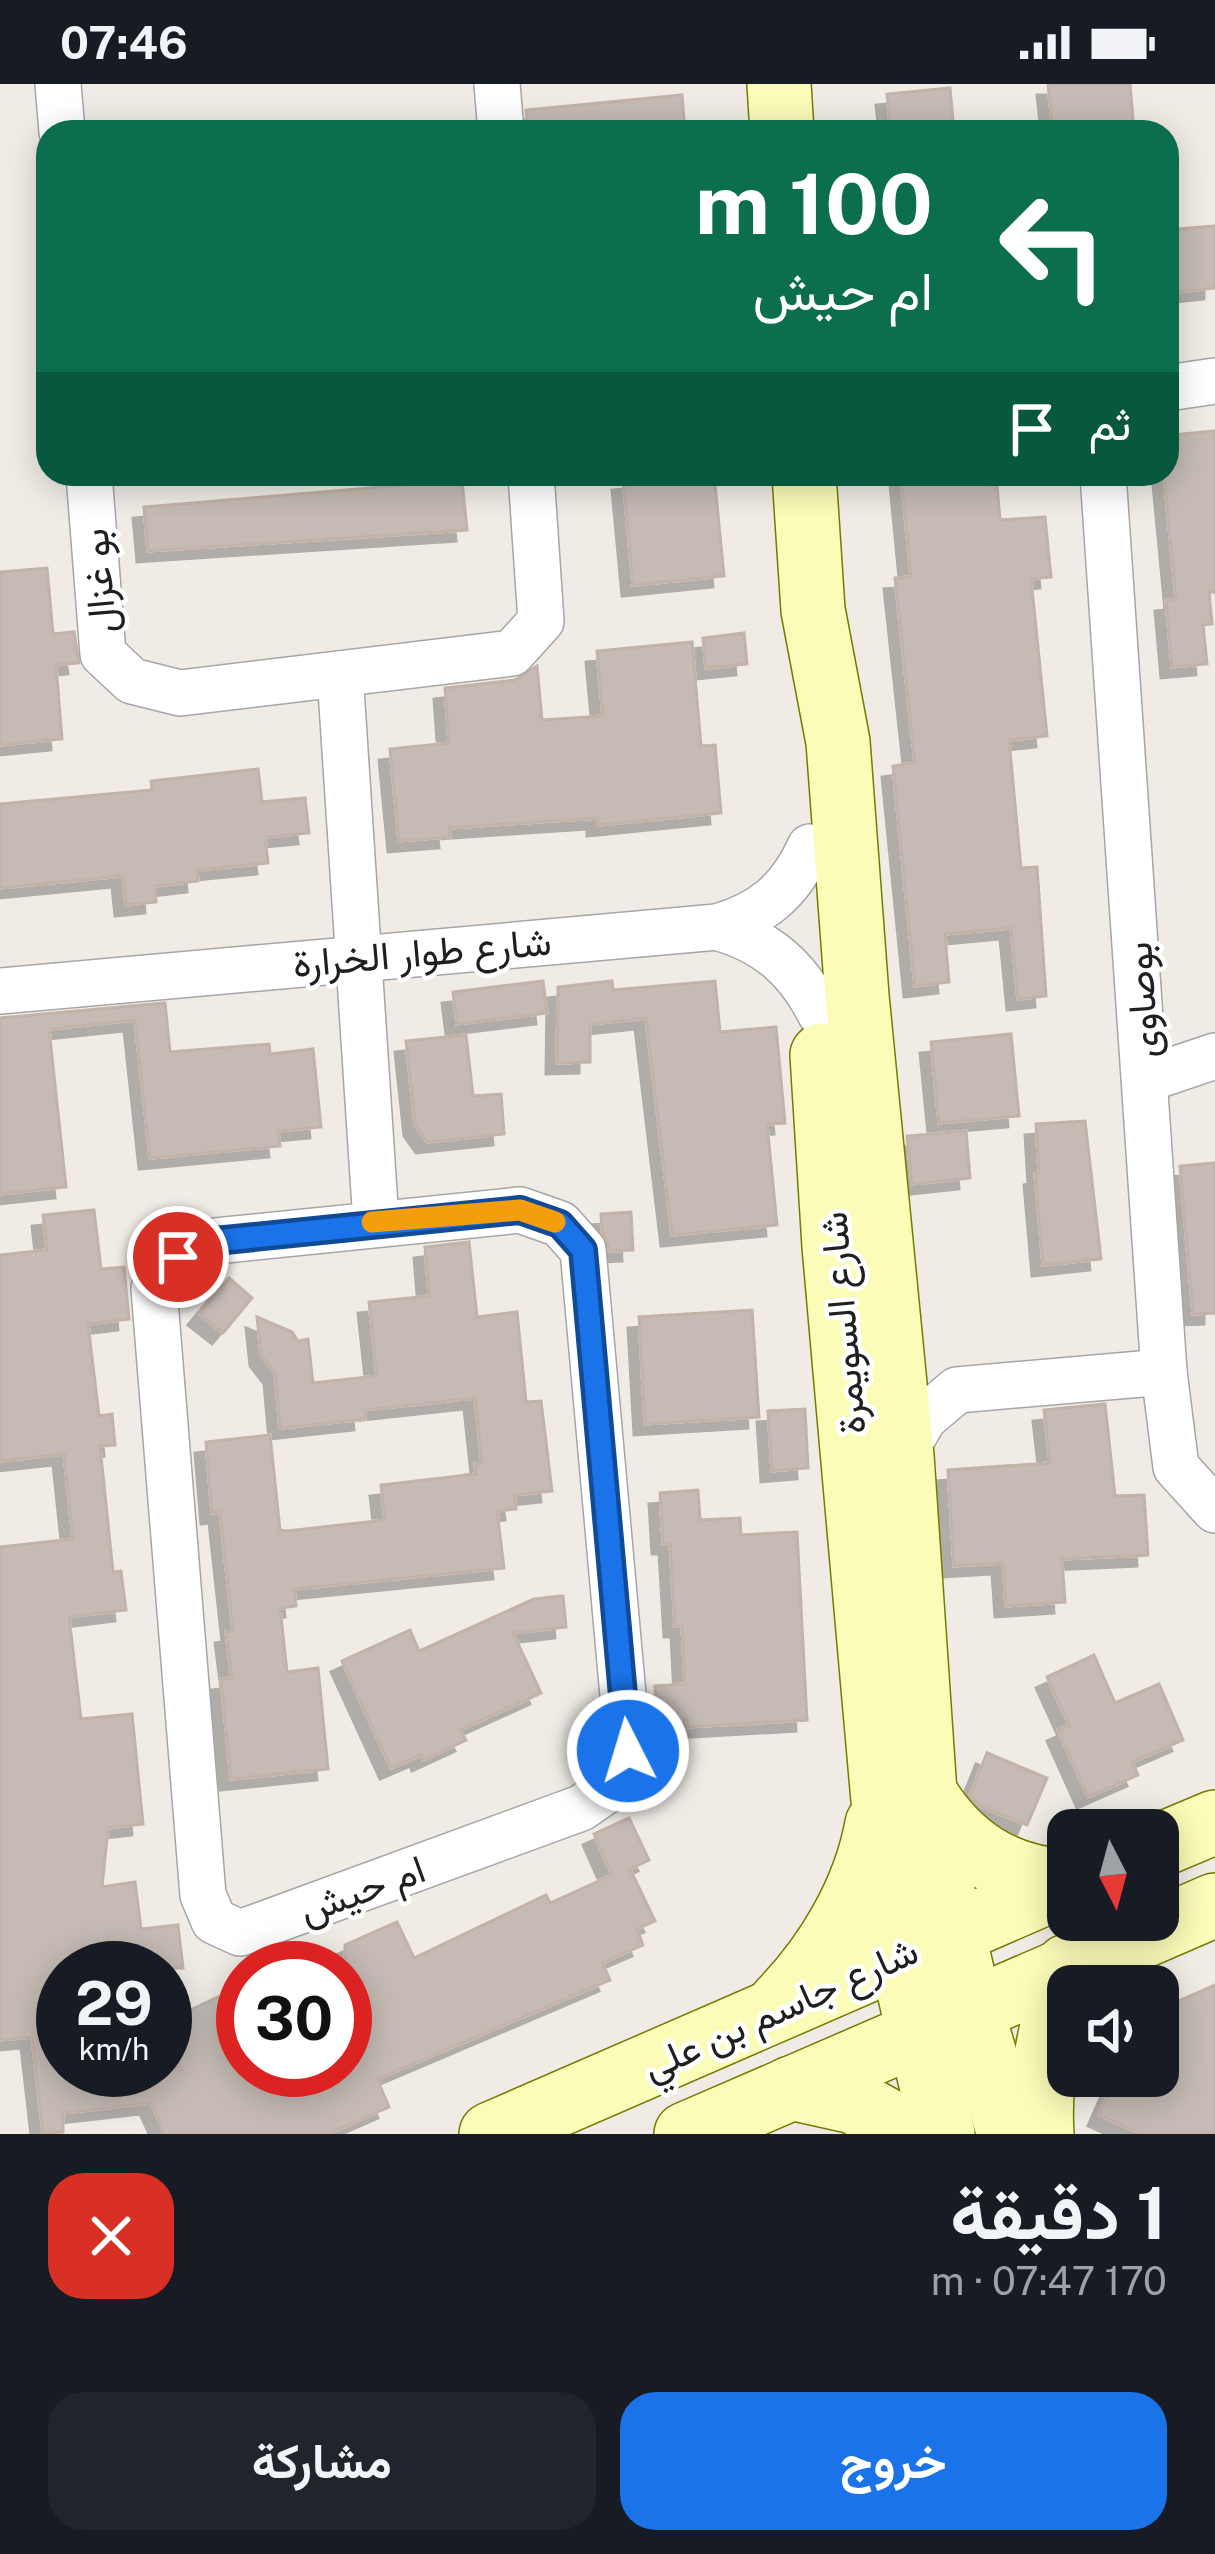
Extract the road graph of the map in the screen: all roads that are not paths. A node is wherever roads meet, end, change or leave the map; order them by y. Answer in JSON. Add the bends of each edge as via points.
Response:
{"nodes":[{"id":1,"x":58,"y":84,"type":"edge"},
{"id":2,"x":496,"y":84,"type":"edge"},
{"id":3,"x":779,"y":84,"type":"edge"},
{"id":4,"x":61,"y":120,"type":"edge"},
{"id":5,"x":500,"y":120,"type":"edge"},
{"id":6,"x":781,"y":120,"type":"edge"},
{"id":7,"x":1215,"y":381,"type":"edge"},
{"id":8,"x":1179,"y":386,"type":"edge"},
{"id":9,"x":90,"y":486,"type":"edge"},
{"id":10,"x":532,"y":486,"type":"edge"},
{"id":11,"x":805,"y":486,"type":"edge"},
{"id":12,"x":1104,"y":486,"type":"edge"},
{"id":13,"x":813,"y":610,"type":"junction"},
{"id":14,"x":340,"y":674,"type":"junction"},
{"id":15,"x":810,"y":847,"type":"junction"},
{"id":16,"x":717,"y":927,"type":"junction"},
{"id":17,"x":356,"y":957,"type":"junction"},
{"id":18,"x":0,"y":992,"type":"edge"},
{"id":19,"x":820,"y":1013,"type":"junction"},
{"id":20,"x":1215,"y":1056,"type":"edge"},
{"id":21,"x":1147,"y":1079,"type":"junction"},
{"id":22,"x":376,"y":1222,"type":"junction"},
{"id":23,"x":891,"y":1332,"type":"junction"},
{"id":24,"x":1164,"y":1372,"type":"junction"},
{"id":25,"x":957,"y":1390,"type":"junction"},
{"id":26,"x":902,"y":1456,"type":"junction"},
{"id":27,"x":1215,"y":1510,"type":"edge"},
{"id":28,"x":904,"y":1793,"type":"junction"},
{"id":29,"x":1215,"y":1822,"type":"edge"},
{"id":30,"x":1179,"y":1837,"type":"edge"},
{"id":31,"x":1047,"y":1878,"type":"edge"},
{"id":32,"x":1047,"y":1891,"type":"edge"},
{"id":33,"x":1215,"y":1905,"type":"edge"},
{"id":34,"x":926,"y":1943,"type":"junction"},
{"id":35,"x":1069,"y":1965,"type":"edge"},
{"id":36,"x":1047,"y":1975,"type":"edge"},
{"id":37,"x":769,"y":2016,"type":"junction"},
{"id":38,"x":945,"y":2023,"type":"junction"},
{"id":39,"x":1047,"y":2048,"type":"edge"},
{"id":40,"x":791,"y":2088,"type":"junction"},
{"id":41,"x":491,"y":2134,"type":"edge"},
{"id":42,"x":686,"y":2134,"type":"edge"},
{"id":43,"x":912,"y":2134,"type":"edge"},
{"id":44,"x":944,"y":2134,"type":"edge"},
{"id":45,"x":1009,"y":2134,"type":"edge"},
{"id":46,"x":1042,"y":2134,"type":"edge"}],
"edges":[{"from":1,"to":4,"type":"street"},
{"from":2,"to":5,"type":"street"},
{"from":3,"to":6,"type":"street"},
{"from":7,"to":8,"type":"street"},
{"from":9,"to":14,"type":"street","name":"بو غزال","via":[[104,654],[131,681],[180,693]]},
{"from":10,"to":14,"type":"street","name":"بو غزال","via":[[541,621],[512,653]]},
{"from":11,"to":13,"type":"street","name":"شارع السويمرة"},
{"from":12,"to":21,"type":"street","name":"بوصاوى"},
{"from":13,"to":15,"type":"street","name":"شارع السويمرة","via":[[805,745]]},
{"from":13,"to":23,"type":"street","name":"شارع السويمرة","via":[[838,742]]},
{"from":14,"to":17,"type":"street"},
{"from":15,"to":16,"type":"street","name":"شارع طوار الخرارة","via":[[774,900]]},
{"from":15,"to":19,"type":"street","name":"شارع السويمرة"},
{"from":16,"to":17,"type":"street","name":"شارع طوار الخرارة"},
{"from":16,"to":19,"type":"street","via":[[779,957]]},
{"from":17,"to":18,"type":"street","name":"شارع طوار الخرارة"},
{"from":17,"to":22,"type":"street"},
{"from":19,"to":28,"type":"street","name":"شارع السويمرة","via":[[834,1246]]},
{"from":20,"to":21,"type":"street"},
{"from":21,"to":24,"type":"street","name":"بوصاوى"},
{"from":22,"to":22,"type":"street","name":"ام حيش","via":[[215,1241],[178,1257],[154,1289],[203,1895],[214,1921],[240,1934],[581,1808],[616,1784],[628,1751],[583,1250],[560,1224],[520,1210]]},
{"from":23,"to":25,"type":"street"},
{"from":23,"to":26,"type":"street","name":"شارع السويمرة"},
{"from":24,"to":25,"type":"street"},
{"from":24,"to":27,"type":"street","name":"بوصاوى","via":[[1176,1467]]},
{"from":25,"to":26,"type":"street","via":[[924,1418]]},
{"from":26,"to":28,"type":"street","name":"شارع السويمرة"},
{"from":28,"to":31,"type":"street","via":[[986,1859]]},
{"from":28,"to":34,"type":"street","name":"شارع السويمرة","via":[[933,1850]]},
{"from":28,"to":37,"type":"street","via":[[875,1834],[824,1951]]},
{"from":29,"to":30,"type":"street"},
{"from":32,"to":34,"type":"street","name":"شارع جاسم بن علي"},
{"from":33,"to":35,"type":"street","name":"شارع جاسم بن علي"},
{"from":34,"to":37,"type":"street","name":"شارع جاسم بن علي"},
{"from":34,"to":38,"type":"street","name":"شارع السويمرة"},
{"from":36,"to":38,"type":"street","name":"شارع جاسم بن علي"},
{"from":37,"to":41,"type":"street","name":"شارع جاسم بن علي"},
{"from":38,"to":40,"type":"street","name":"شارع جاسم بن علي"},
{"from":38,"to":44,"type":"street"},
{"from":38,"to":45,"type":"street"},
{"from":39,"to":46,"type":"street"},
{"from":40,"to":42,"type":"street","name":"شارع جاسم بن علي"},
{"from":40,"to":43,"type":"street","via":[[854,2102]]}]}
